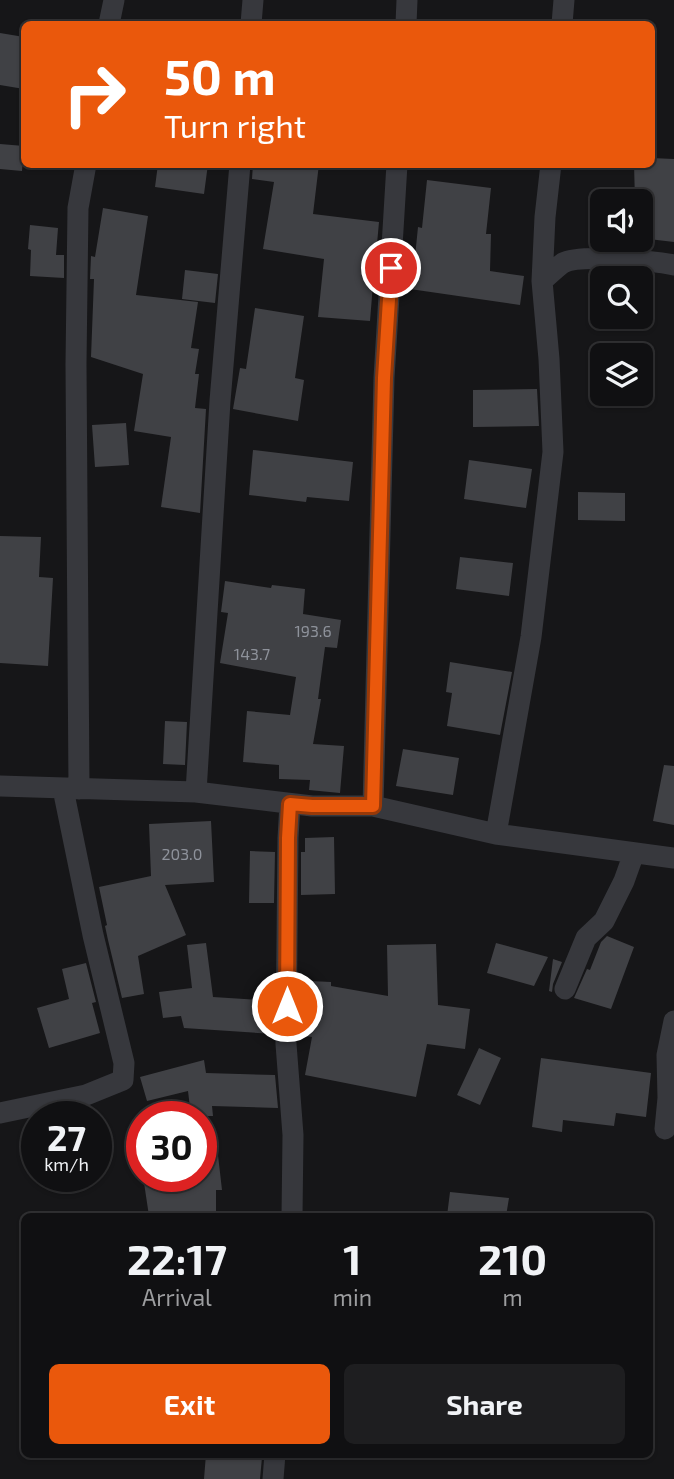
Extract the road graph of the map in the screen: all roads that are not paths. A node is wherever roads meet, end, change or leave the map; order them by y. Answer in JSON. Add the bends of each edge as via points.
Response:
{"nodes":[{"id":1,"x":114,"y":0,"type":"edge"},
{"id":2,"x":253,"y":0,"type":"edge"},
{"id":3,"x":407,"y":0,"type":"edge"},
{"id":4,"x":564,"y":0,"type":"edge"},
{"id":5,"x":110,"y":21,"type":"edge"},
{"id":6,"x":251,"y":21,"type":"edge"},
{"id":7,"x":406,"y":21,"type":"edge"},
{"id":8,"x":562,"y":21,"type":"edge"},
{"id":9,"x":85,"y":168,"type":"edge"},
{"id":10,"x":240,"y":168,"type":"edge"},
{"id":11,"x":397,"y":168,"type":"edge"},
{"id":12,"x":551,"y":168,"type":"edge"},
{"id":13,"x":674,"y":265,"type":"edge"},
{"id":14,"x":542,"y":281,"type":"junction"},
{"id":15,"x":0,"y":786,"type":"edge"},
{"id":16,"x":71,"y":789,"type":"junction"},
{"id":17,"x":196,"y":792,"type":"junction"},
{"id":18,"x":290,"y":804,"type":"junction"},
{"id":19,"x":373,"y":806,"type":"junction"},
{"id":20,"x":496,"y":834,"type":"junction"},
{"id":21,"x":634,"y":853,"type":"junction"},
{"id":22,"x":674,"y":858,"type":"edge"},
{"id":23,"x":565,"y":989,"type":"dead end"},
{"id":24,"x":674,"y":1021,"type":"edge"},
{"id":25,"x":0,"y":1113,"type":"edge"},
{"id":26,"x":665,"y":1129,"type":"dead end"},
{"id":27,"x":292,"y":1213,"type":"edge"},
{"id":28,"x":275,"y":1458,"type":"edge"},
{"id":29,"x":273,"y":1479,"type":"edge"}],
"edges":[{"from":1,"to":5,"type":"street"},
{"from":2,"to":6,"type":"street"},
{"from":3,"to":7,"type":"street"},
{"from":4,"to":8,"type":"street"},
{"from":9,"to":16,"type":"street","via":[[78,208]]},
{"from":10,"to":17,"type":"street"},
{"from":11,"to":19,"type":"street","via":[[384,378]]},
{"from":12,"to":14,"type":"street"},
{"from":13,"to":14,"type":"street","via":[[565,262]]},
{"from":14,"to":20,"type":"street","via":[[554,452],[531,637]]},
{"from":15,"to":16,"type":"street"},
{"from":16,"to":17,"type":"street"},
{"from":16,"to":25,"type":"street","via":[[93,935],[124,1063],[123,1080],[86,1095]]},
{"from":17,"to":18,"type":"street"},
{"from":18,"to":19,"type":"street"},
{"from":18,"to":27,"type":"street","via":[[286,1044],[293,1135]]},
{"from":19,"to":20,"type":"street"},
{"from":20,"to":21,"type":"street"},
{"from":21,"to":22,"type":"street"},
{"from":21,"to":23,"type":"street","via":[[604,921],[586,938]]},
{"from":24,"to":26,"type":"street","via":[[667,1055]]},
{"from":28,"to":29,"type":"street"}]}
